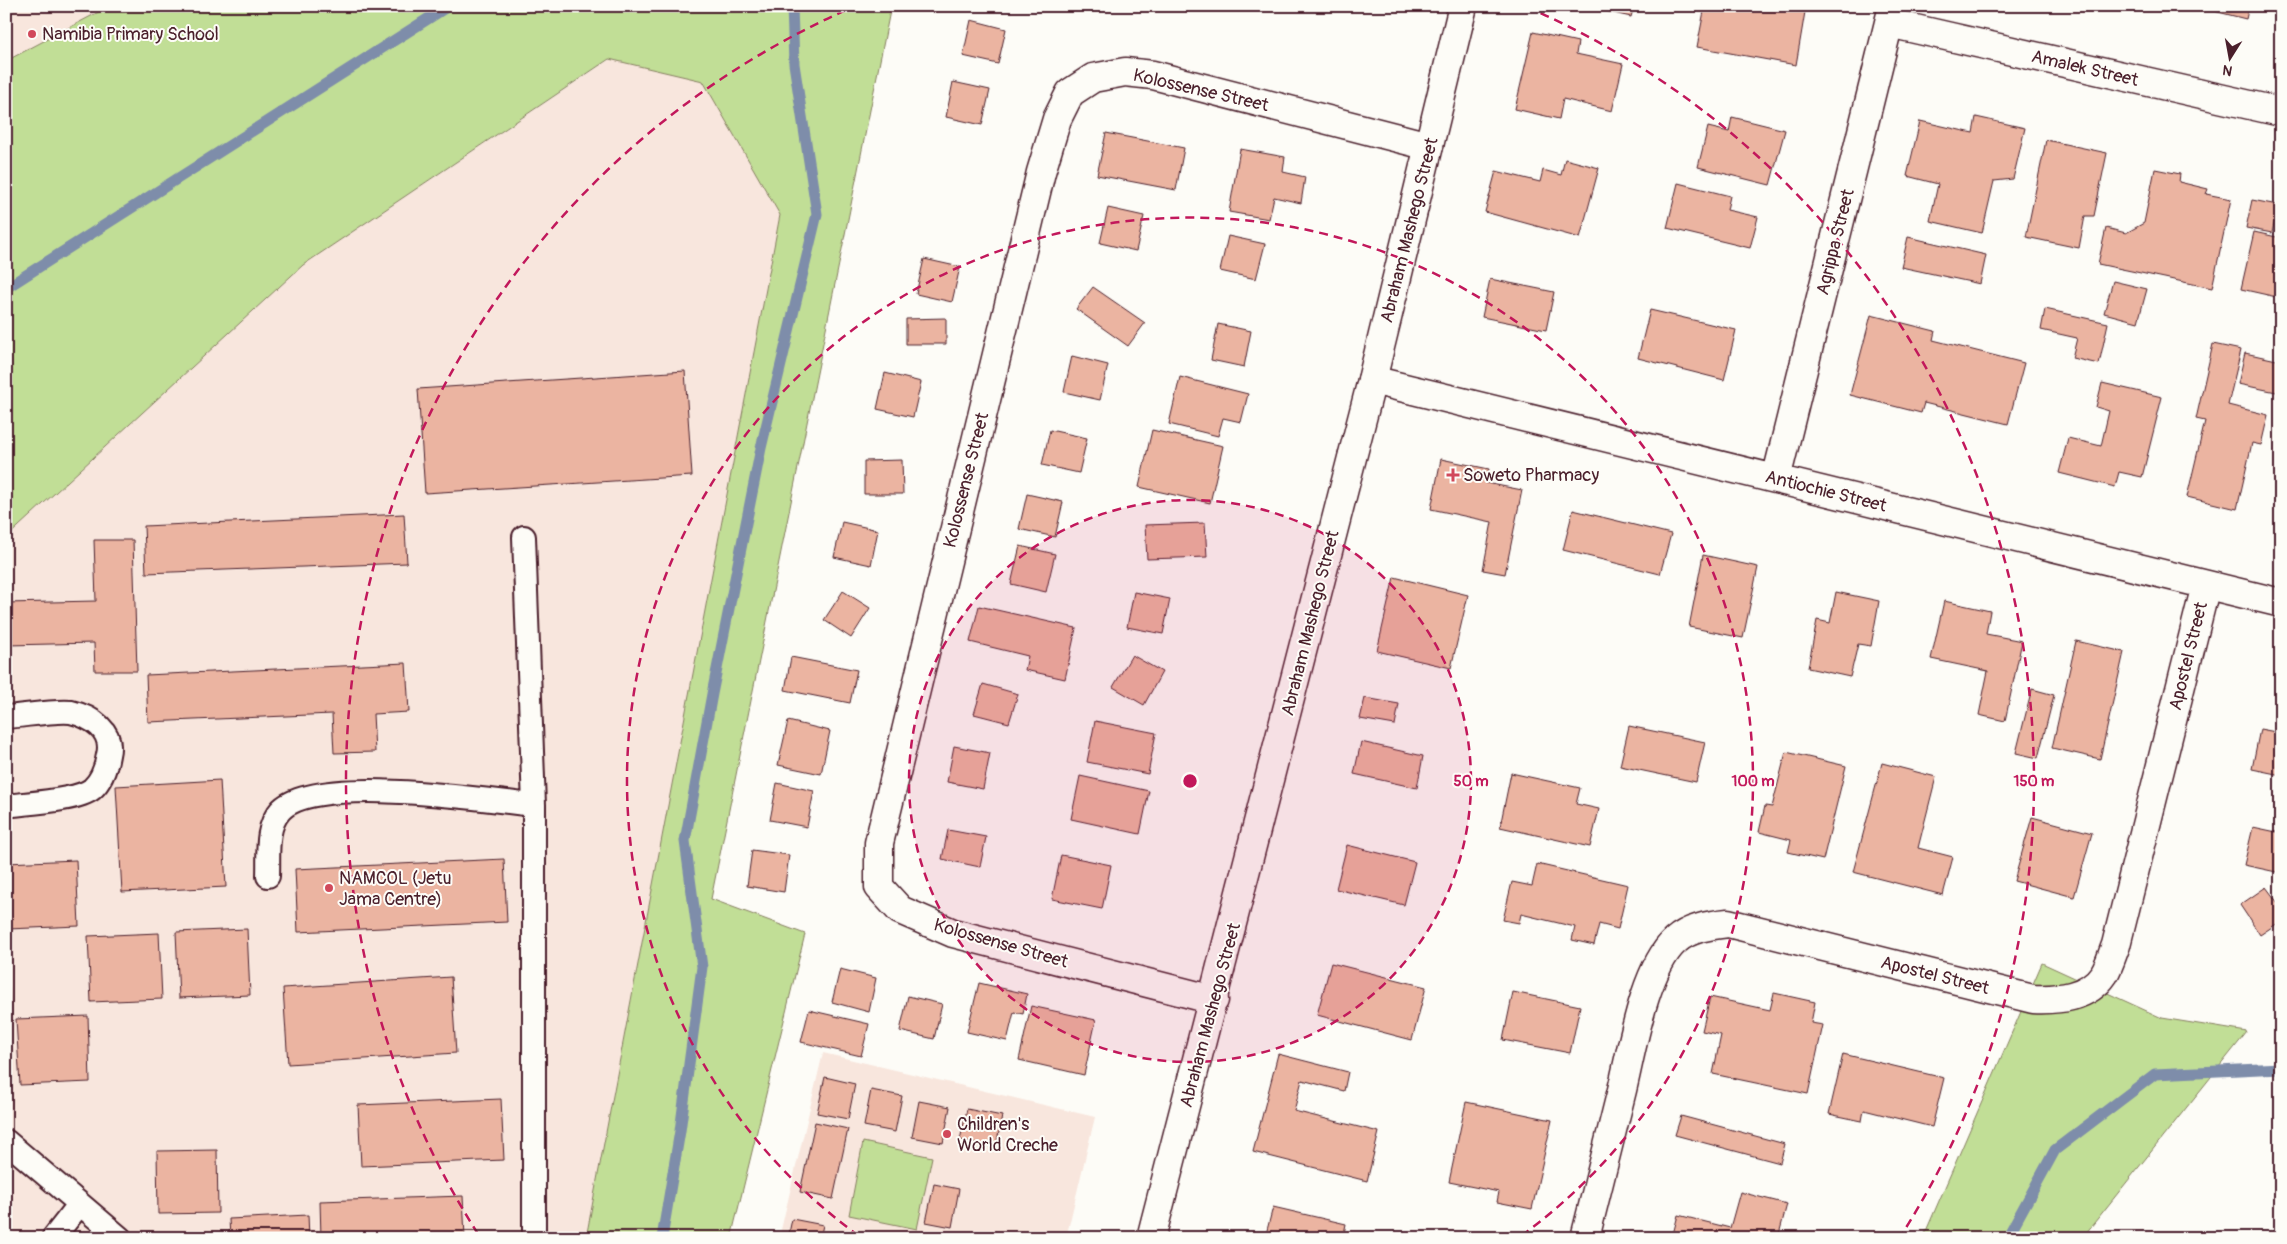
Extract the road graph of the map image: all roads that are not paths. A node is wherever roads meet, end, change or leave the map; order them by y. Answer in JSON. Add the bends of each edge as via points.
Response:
{"nodes":[{"id":1,"x":1463,"y":6,"type":"edge"},
{"id":2,"x":1891,"y":15,"type":"edge"},
{"id":3,"x":2281,"y":112,"type":"edge"},
{"id":4,"x":1429,"y":146,"type":"junction"},
{"id":5,"x":1372,"y":380,"type":"junction"},
{"id":6,"x":1776,"y":479,"type":"junction"},
{"id":7,"x":524,"y":537,"type":"dead end"},
{"id":8,"x":2206,"y":585,"type":"junction"},
{"id":9,"x":2281,"y":603,"type":"edge"},
{"id":10,"x":6,"y":717,"type":"edge"},
{"id":11,"x":534,"y":805,"type":"junction"},
{"id":12,"x":6,"y":806,"type":"edge"},
{"id":13,"x":268,"y":876,"type":"dead end"},
{"id":14,"x":1214,"y":1000,"type":"junction"},
{"id":15,"x":6,"y":1140,"type":"edge"},
{"id":16,"x":79,"y":1205,"type":"junction"},
{"id":17,"x":53,"y":1238,"type":"edge"},
{"id":18,"x":120,"y":1238,"type":"edge"},
{"id":19,"x":534,"y":1238,"type":"edge"},
{"id":20,"x":1152,"y":1238,"type":"edge"},
{"id":21,"x":1585,"y":1238,"type":"edge"}],
"edges":[{"from":1,"to":4,"type":"street","name":"Abraham Mashego Street"},
{"from":2,"to":3,"type":"street","name":"Amalek Street"},
{"from":2,"to":6,"type":"street","name":"Agrippa Street"},
{"from":4,"to":5,"type":"street","name":"Abraham Mashego Street"},
{"from":4,"to":14,"type":"street","name":"Kolossense Street","via":[[1153,75],[1125,72],[1092,78],[1070,93],[1057,119],[1041,172],[878,843],[879,887],[900,910],[953,933]]},
{"from":5,"to":6,"type":"street","name":"Antiochie Street"},
{"from":5,"to":14,"type":"street","name":"Abraham Mashego Street"},
{"from":6,"to":8,"type":"street","name":"Antiochie Street"},
{"from":7,"to":11,"type":"lane"},
{"from":8,"to":9,"type":"street","name":"Antiochie Street"},
{"from":8,"to":21,"type":"street","name":"Apostel Street","via":[[2116,946],[2104,975],[2086,992],[2056,1000],[2033,999],[1728,923],[1707,925],[1689,932],[1675,941],[1662,959],[1644,999]]},
{"from":10,"to":12,"type":"lane","via":[[70,712],[96,722],[107,734],[110,750],[105,769],[91,789],[67,799]]},
{"from":11,"to":13,"type":"lane","via":[[417,793],[372,792],[331,792],[299,800],[281,810],[270,828]]},
{"from":11,"to":19,"type":"lane"},
{"from":14,"to":20,"type":"street","name":"Abraham Mashego Street"},
{"from":15,"to":16,"type":"lane"},
{"from":16,"to":17,"type":"lane"},
{"from":16,"to":18,"type":"lane"}]}
